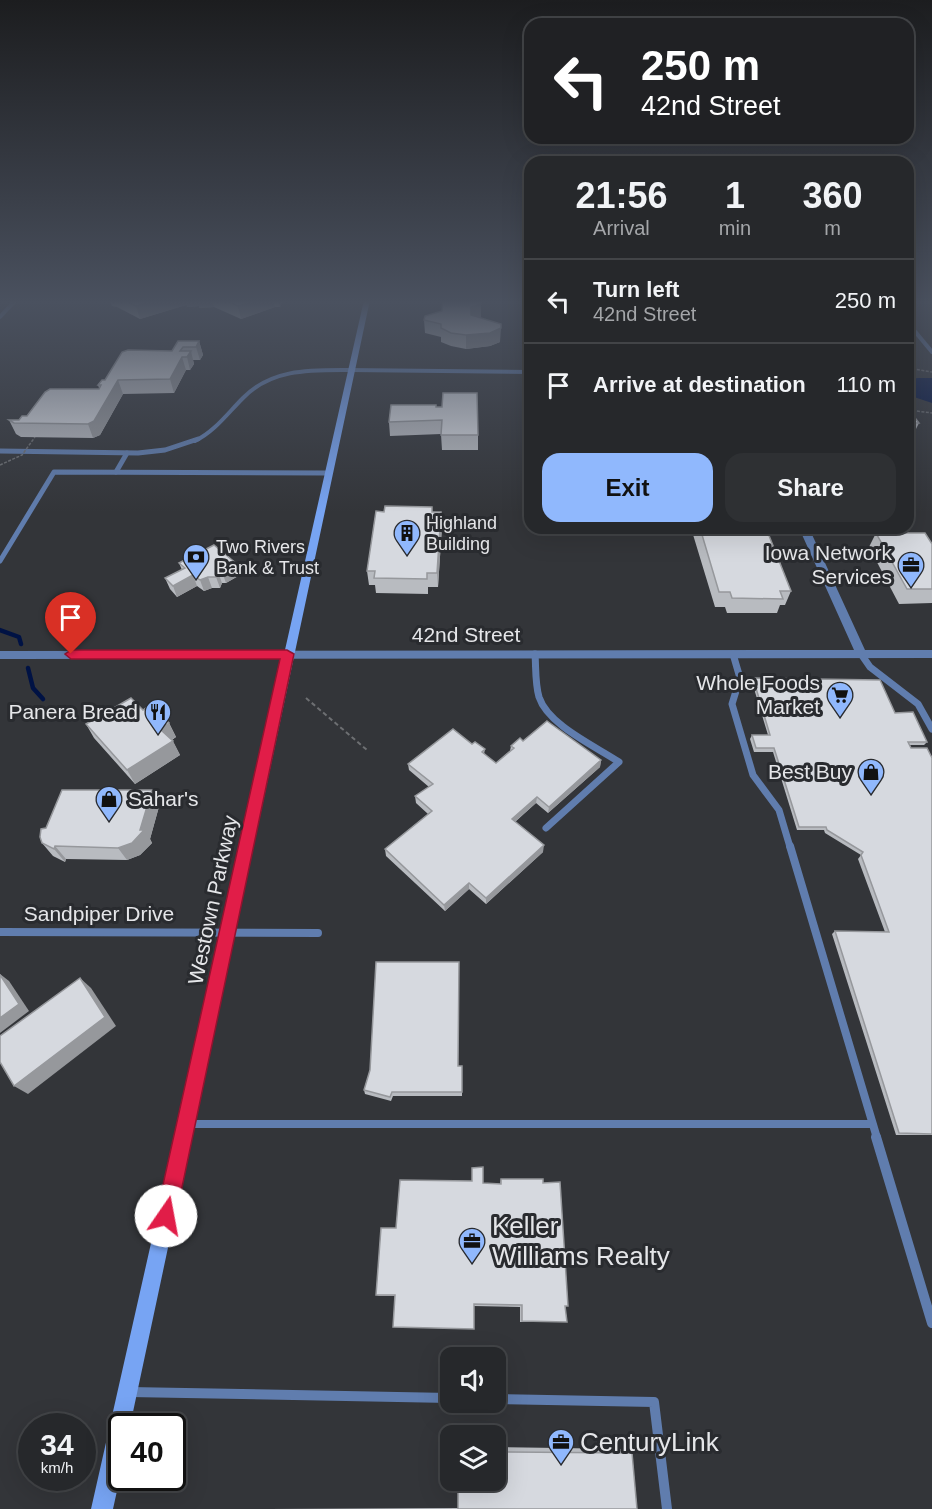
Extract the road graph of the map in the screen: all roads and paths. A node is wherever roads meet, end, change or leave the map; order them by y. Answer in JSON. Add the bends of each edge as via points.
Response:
{"nodes":[{"id":1,"x":306,"y":370,"type":"edge"},
{"id":2,"x":351,"y":370,"type":"edge"},
{"id":3,"x":436,"y":370,"type":"edge"},
{"id":4,"x":524,"y":372,"type":"edge"},
{"id":5,"x":914,"y":411,"type":"edge"},
{"id":6,"x":932,"y":413,"type":"edge"},
{"id":7,"x":34,"y":437,"type":"edge"},
{"id":8,"x":0,"y":451,"type":"edge"},
{"id":9,"x":127,"y":453,"type":"junction"},
{"id":10,"x":0,"y":465,"type":"edge"},
{"id":11,"x":116,"y":472,"type":"junction"},
{"id":12,"x":328,"y":473,"type":"junction"},
{"id":13,"x":807,"y":534,"type":"edge"},
{"id":14,"x":0,"y":561,"type":"edge"},
{"id":15,"x":287,"y":654,"type":"junction"},
{"id":16,"x":535,"y":654,"type":"junction"},
{"id":17,"x":733,"y":654,"type":"junction"},
{"id":18,"x":861,"y":654,"type":"junction"},
{"id":19,"x":932,"y":654,"type":"edge"},
{"id":20,"x":0,"y":655,"type":"edge"},
{"id":21,"x":306,"y":698,"type":"dead end"},
{"id":22,"x":932,"y":729,"type":"edge"},
{"id":23,"x":367,"y":750,"type":"dead end"},
{"id":24,"x":546,"y":828,"type":"dead end"},
{"id":25,"x":0,"y":932,"type":"edge"},
{"id":26,"x":227,"y":933,"type":"junction"},
{"id":27,"x":318,"y":933,"type":"dead end"},
{"id":28,"x":186,"y":1124,"type":"junction"},
{"id":29,"x":872,"y":1124,"type":"junction"},
{"id":30,"x":932,"y":1323,"type":"edge"},
{"id":31,"x":128,"y":1392,"type":"junction"},
{"id":32,"x":440,"y":1398,"type":"edge"},
{"id":33,"x":506,"y":1399,"type":"edge"},
{"id":34,"x":102,"y":1509,"type":"edge"},
{"id":35,"x":667,"y":1509,"type":"edge"}],
"edges":[{"from":1,"to":9,"type":"lane","via":[[274,377],[254,388],[230,416],[201,439],[166,450]]},
{"from":2,"to":12,"type":"street","name":"Westown Parkway"},
{"from":3,"to":4,"type":"street"},
{"from":5,"to":6,"type":"path"},
{"from":7,"to":10,"type":"path","bridge":true,"via":[[22,455]]},
{"from":8,"to":9,"type":"lane"},
{"from":9,"to":11,"type":"lane"},
{"from":11,"to":12,"type":"lane"},
{"from":11,"to":14,"type":"lane","via":[[54,472]]},
{"from":12,"to":15,"type":"street","name":"Westown Parkway"},
{"from":13,"to":18,"type":"street"},
{"from":15,"to":16,"type":"street","name":"42nd Street"},
{"from":15,"to":20,"type":"street","name":"42nd Street"},
{"from":15,"to":26,"type":"street","name":"Westown Parkway"},
{"from":16,"to":17,"type":"street","name":"42nd Street"},
{"from":16,"to":24,"type":"lane","via":[[541,702],[547,711],[619,762]]},
{"from":17,"to":18,"type":"street","name":"42nd Street"},
{"from":17,"to":29,"type":"lane","via":[[740,678],[732,704],[753,775],[779,810]]},
{"from":18,"to":19,"type":"street","name":"42nd Street"},
{"from":18,"to":22,"type":"lane","via":[[862,659],[918,704]]},
{"from":21,"to":23,"type":"path"},
{"from":25,"to":26,"type":"lane","name":"Sandpiper Drive"},
{"from":26,"to":27,"type":"lane","name":"Sandpiper Drive"},
{"from":26,"to":28,"type":"street","name":"Westown Parkway"},
{"from":28,"to":29,"type":"lane"},
{"from":28,"to":31,"type":"street","name":"Westown Parkway"},
{"from":29,"to":30,"type":"lane"},
{"from":31,"to":32,"type":"lane"},
{"from":31,"to":34,"type":"street","name":"Westown Parkway"},
{"from":33,"to":35,"type":"lane","via":[[654,1402]]}]}
